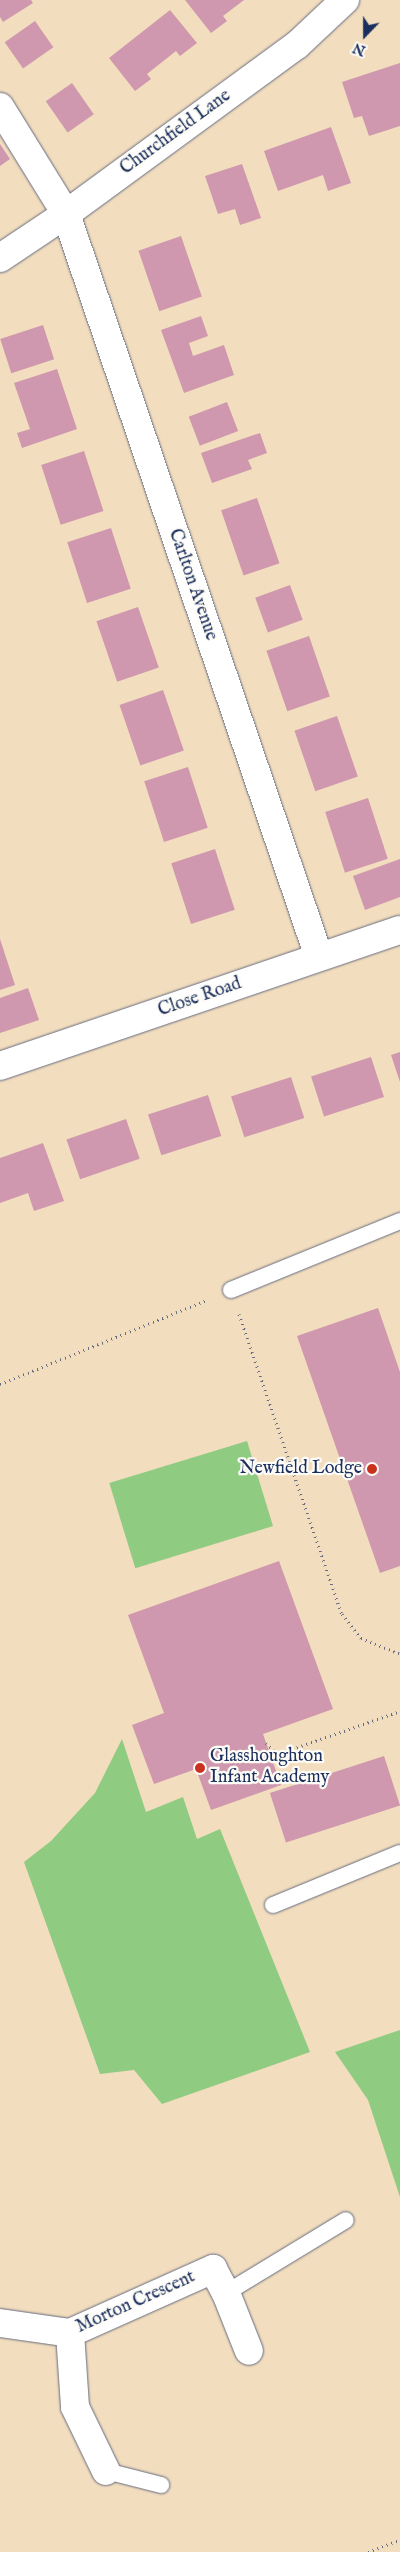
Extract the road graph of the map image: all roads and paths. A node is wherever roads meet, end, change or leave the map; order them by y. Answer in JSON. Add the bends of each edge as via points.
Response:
{"nodes":[{"id":1,"x":346,"y":0,"type":"edge"},
{"id":2,"x":0,"y":107,"type":"edge"},
{"id":3,"x":66,"y":214,"type":"junction"},
{"id":4,"x":0,"y":258,"type":"edge"},
{"id":5,"x":400,"y":930,"type":"edge"},
{"id":6,"x":319,"y":957,"type":"junction"},
{"id":7,"x":0,"y":1066,"type":"edge"},
{"id":8,"x":400,"y":1220,"type":"edge"},
{"id":9,"x":230,"y":1290,"type":"junction"},
{"id":10,"x":0,"y":1384,"type":"edge"},
{"id":11,"x":400,"y":1654,"type":"edge"},
{"id":12,"x":400,"y":1711,"type":"edge"},
{"id":13,"x":266,"y":1743,"type":"dead end"},
{"id":14,"x":400,"y":1853,"type":"edge"},
{"id":15,"x":273,"y":1905,"type":"dead end"},
{"id":16,"x":346,"y":2220,"type":"dead end"},
{"id":17,"x":226,"y":2294,"type":"junction"},
{"id":18,"x":0,"y":2323,"type":"edge"},
{"id":19,"x":70,"y":2333,"type":"junction"},
{"id":20,"x":249,"y":2351,"type":"dead end"},
{"id":21,"x":106,"y":2471,"type":"joint"},
{"id":22,"x":161,"y":2485,"type":"dead end"},
{"id":23,"x":400,"y":2540,"type":"edge"},
{"id":24,"x":368,"y":2552,"type":"edge"}],
"edges":[{"from":1,"to":3,"type":"street","name":"Churchfield Lane","via":[[297,45]]},
{"from":2,"to":3,"type":"street","name":"Carlton Avenue"},
{"from":3,"to":4,"type":"street","name":"Churchfield Lane"},
{"from":3,"to":6,"type":"street","name":"Carlton Avenue"},
{"from":5,"to":6,"type":"street","name":"Close Road"},
{"from":6,"to":7,"type":"street","name":"Close Road"},
{"from":8,"to":9,"type":"lane"},
{"from":9,"to":10,"type":"path"},
{"from":9,"to":11,"type":"path","via":[[342,1614],[361,1638]]},
{"from":12,"to":13,"type":"path","via":[[278,1754]]},
{"from":14,"to":15,"type":"lane"},
{"from":16,"to":17,"type":"lane"},
{"from":17,"to":19,"type":"street","name":"Morton Crescent","via":[[213,2269]]},
{"from":17,"to":20,"type":"street","name":"Morton Crescent"},
{"from":18,"to":19,"type":"street","name":"Morton Crescent"},
{"from":19,"to":21,"type":"street","via":[[75,2407]]},
{"from":21,"to":22,"type":"lane"},
{"from":23,"to":24,"type":"path"}]}
